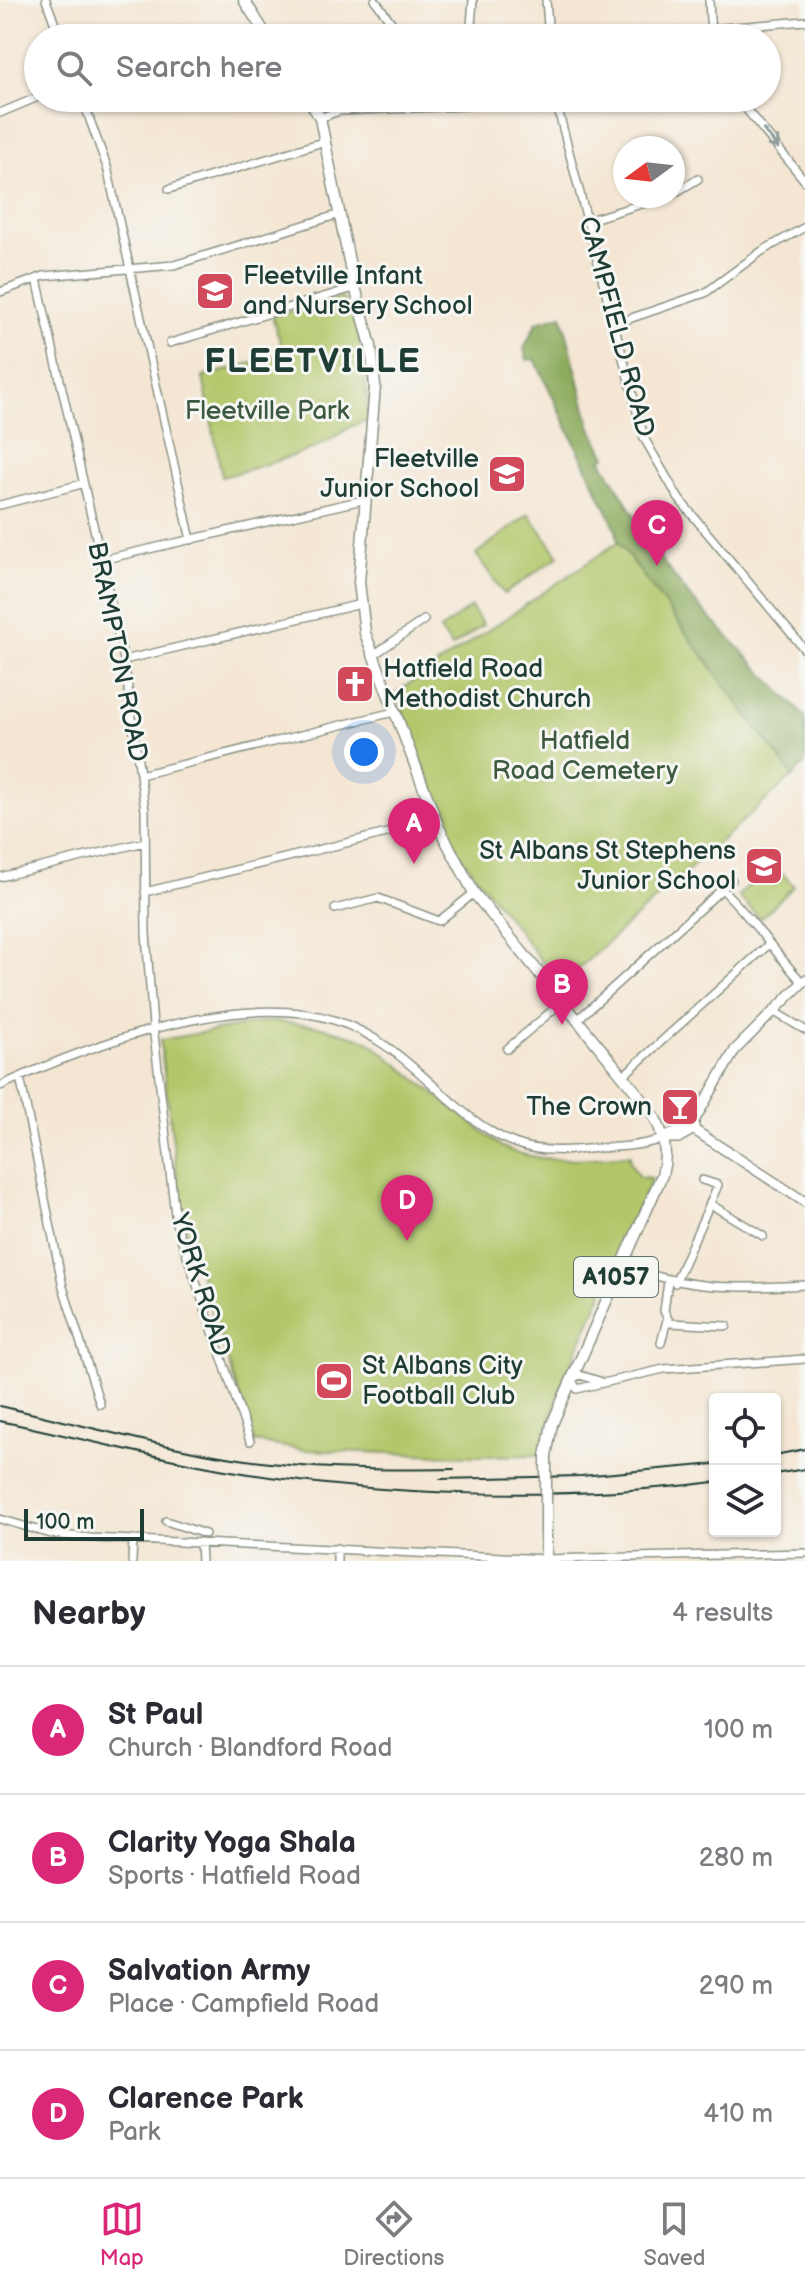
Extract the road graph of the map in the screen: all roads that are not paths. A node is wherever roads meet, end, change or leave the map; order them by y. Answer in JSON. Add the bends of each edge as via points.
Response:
{"nodes":[{"id":1,"x":46,"y":0,"type":"edge"},
{"id":2,"x":244,"y":0,"type":"edge"},
{"id":3,"x":375,"y":0,"type":"edge"},
{"id":4,"x":473,"y":0,"type":"edge"},
{"id":5,"x":546,"y":0,"type":"edge"},
{"id":6,"x":709,"y":0,"type":"edge"},
{"id":7,"x":805,"y":21,"type":"edge"},
{"id":8,"x":55,"y":24,"type":"edge"},
{"id":9,"x":259,"y":24,"type":"edge"},
{"id":10,"x":391,"y":24,"type":"edge"},
{"id":11,"x":471,"y":24,"type":"edge"},
{"id":12,"x":548,"y":24,"type":"edge"},
{"id":13,"x":711,"y":24,"type":"edge"},
{"id":14,"x":770,"y":24,"type":"edge"},
{"id":15,"x":24,"y":103,"type":"edge"},
{"id":16,"x":87,"y":112,"type":"edge"},
{"id":17,"x":316,"y":112,"type":"edge"},
{"id":18,"x":336,"y":112,"type":"edge"},
{"id":19,"x":559,"y":112,"type":"edge"},
{"id":20,"x":748,"y":112,"type":"edge"},
{"id":21,"x":0,"y":113,"type":"edge"},
{"id":22,"x":320,"y":118,"type":"junction"},
{"id":23,"x":326,"y":141,"type":"junction"},
{"id":24,"x":698,"y":179,"type":"dead end"},
{"id":25,"x":805,"y":181,"type":"edge"},
{"id":26,"x":685,"y":186,"type":"edge"},
{"id":27,"x":169,"y":189,"type":"dead end"},
{"id":28,"x":628,"y":208,"type":"edge"},
{"id":29,"x":340,"y":214,"type":"junction"},
{"id":30,"x":586,"y":221,"type":"junction"},
{"id":31,"x":805,"y":227,"type":"edge"},
{"id":32,"x":131,"y":270,"type":"junction"},
{"id":33,"x":37,"y":279,"type":"junction"},
{"id":34,"x":357,"y":287,"type":"junction"},
{"id":35,"x":0,"y":292,"type":"edge"},
{"id":36,"x":614,"y":324,"type":"junction"},
{"id":37,"x":170,"y":343,"type":"dead end"},
{"id":38,"x":82,"y":484,"type":"junction"},
{"id":39,"x":367,"y":499,"type":"junction"},
{"id":40,"x":0,"y":505,"type":"edge"},
{"id":41,"x":191,"y":540,"type":"junction"},
{"id":42,"x":101,"y":560,"type":"junction"},
{"id":43,"x":361,"y":604,"type":"junction"},
{"id":44,"x":424,"y":620,"type":"dead end"},
{"id":45,"x":805,"y":650,"type":"edge"},
{"id":46,"x":372,"y":656,"type":"junction"},
{"id":47,"x":124,"y":660,"type":"junction"},
{"id":48,"x":394,"y":712,"type":"junction"},
{"id":49,"x":140,"y":775,"type":"junction"},
{"id":50,"x":436,"y":821,"type":"junction"},
{"id":51,"x":145,"y":842,"type":"junction"},
{"id":52,"x":0,"y":877,"type":"edge"},
{"id":53,"x":732,"y":880,"type":"dead end"},
{"id":54,"x":722,"y":889,"type":"junction"},
{"id":55,"x":145,"y":892,"type":"junction"},
{"id":56,"x":474,"y":893,"type":"junction"},
{"id":57,"x":335,"y":909,"type":"dead end"},
{"id":58,"x":768,"y":945,"type":"junction"},
{"id":59,"x":804,"y":981,"type":"edge"},
{"id":60,"x":561,"y":1003,"type":"junction"},
{"id":61,"x":773,"y":1011,"type":"junction"},
{"id":62,"x":575,"y":1021,"type":"junction"},
{"id":63,"x":154,"y":1030,"type":"junction"},
{"id":64,"x":805,"y":1030,"type":"edge"},
{"id":65,"x":507,"y":1049,"type":"dead end"},
{"id":66,"x":623,"y":1076,"type":"junction"},
{"id":67,"x":20,"y":1077,"type":"junction"},
{"id":68,"x":0,"y":1086,"type":"edge"},
{"id":69,"x":694,"y":1129,"type":"junction"},
{"id":70,"x":664,"y":1138,"type":"junction"},
{"id":71,"x":702,"y":1180,"type":"dead end"},
{"id":72,"x":805,"y":1202,"type":"edge"},
{"id":73,"x":710,"y":1204,"type":"junction"},
{"id":74,"x":763,"y":1236,"type":"dead end"},
{"id":75,"x":621,"y":1265,"type":"junction"},
{"id":76,"x":672,"y":1283,"type":"junction"},
{"id":77,"x":805,"y":1285,"type":"edge"},
{"id":78,"x":667,"y":1320,"type":"junction"},
{"id":79,"x":727,"y":1326,"type":"dead end"},
{"id":80,"x":661,"y":1343,"type":"dead end"},
{"id":81,"x":805,"y":1359,"type":"edge"},
{"id":82,"x":571,"y":1379,"type":"junction"},
{"id":83,"x":599,"y":1381,"type":"junction"},
{"id":84,"x":100,"y":1404,"type":"dead end"},
{"id":85,"x":250,"y":1441,"type":"dead end"},
{"id":86,"x":0,"y":1519,"type":"edge"},
{"id":87,"x":166,"y":1521,"type":"dead end"},
{"id":88,"x":180,"y":1524,"type":"junction"},
{"id":89,"x":205,"y":1534,"type":"dead end"},
{"id":90,"x":133,"y":1539,"type":"junction"},
{"id":91,"x":178,"y":1541,"type":"junction"},
{"id":92,"x":200,"y":1542,"type":"junction"},
{"id":93,"x":337,"y":1548,"type":"junction"},
{"id":94,"x":805,"y":1553,"type":"edge"},
{"id":95,"x":691,"y":1558,"type":"edge"},
{"id":96,"x":546,"y":1560,"type":"edge"},
{"id":97,"x":132,"y":1561,"type":"edge"},
{"id":98,"x":201,"y":1561,"type":"edge"},
{"id":99,"x":337,"y":1561,"type":"edge"}],
"edges":[{"from":1,"to":8,"type":"street"},
{"from":2,"to":9,"type":"main road"},
{"from":3,"to":10,"type":"street"},
{"from":4,"to":11,"type":"street"},
{"from":5,"to":12,"type":"street"},
{"from":6,"to":13,"type":"street"},
{"from":7,"to":14,"type":"street"},
{"from":15,"to":21,"type":"street"},
{"from":16,"to":32,"type":"street","via":[[107,167]]},
{"from":17,"to":22,"type":"main road"},
{"from":18,"to":22,"type":"street"},
{"from":19,"to":30,"type":"street","name":"CAMPFIELD ROAD"},
{"from":20,"to":25,"type":"street","one_way":true},
{"from":22,"to":23,"type":"main road"},
{"from":23,"to":27,"type":"street"},
{"from":23,"to":29,"type":"main road"},
{"from":24,"to":26,"type":"street"},
{"from":28,"to":30,"type":"street"},
{"from":29,"to":32,"type":"street","via":[[174,265]]},
{"from":29,"to":34,"type":"main road"},
{"from":30,"to":36,"type":"street","name":"CAMPFIELD ROAD"},
{"from":31,"to":36,"type":"street","via":[[705,293]]},
{"from":32,"to":33,"type":"street"},
{"from":32,"to":41,"type":"street"},
{"from":33,"to":35,"type":"street"},
{"from":33,"to":38,"type":"street","name":"BRAMPTON ROAD"},
{"from":34,"to":37,"type":"street"},
{"from":34,"to":39,"type":"main road","via":[[375,386]]},
{"from":36,"to":45,"type":"street","name":"CAMPFIELD ROAD","via":[[644,438],[671,488]]},
{"from":38,"to":40,"type":"street"},
{"from":38,"to":42,"type":"street","name":"BRAMPTON ROAD"},
{"from":39,"to":41,"type":"street"},
{"from":39,"to":43,"type":"main road"},
{"from":41,"to":42,"type":"street"},
{"from":42,"to":47,"type":"street","name":"BRAMPTON ROAD"},
{"from":43,"to":46,"type":"main road"},
{"from":43,"to":47,"type":"street"},
{"from":44,"to":46,"type":"street"},
{"from":46,"to":48,"type":"main road"},
{"from":47,"to":49,"type":"street","name":"BRAMPTON ROAD"},
{"from":48,"to":49,"type":"street"},
{"from":48,"to":50,"type":"main road"},
{"from":49,"to":51,"type":"street","name":"BRAMPTON ROAD"},
{"from":50,"to":55,"type":"street"},
{"from":50,"to":56,"type":"main road"},
{"from":51,"to":52,"type":"street"},
{"from":51,"to":55,"type":"street","name":"BRAMPTON ROAD"},
{"from":53,"to":54,"type":"street"},
{"from":54,"to":58,"type":"street","via":[[749,915]]},
{"from":54,"to":62,"type":"street"},
{"from":55,"to":63,"type":"street","name":"BRAMPTON ROAD"},
{"from":56,"to":57,"type":"street","via":[[439,921],[378,898]]},
{"from":56,"to":60,"type":"main road"},
{"from":58,"to":59,"type":"street"},
{"from":58,"to":66,"type":"street"},
{"from":59,"to":61,"type":"street"},
{"from":60,"to":62,"type":"main road"},
{"from":60,"to":65,"type":"street"},
{"from":61,"to":64,"type":"street"},
{"from":61,"to":69,"type":"street","via":[[728,1059]]},
{"from":62,"to":66,"type":"main road"},
{"from":63,"to":67,"type":"street"},
{"from":63,"to":70,"type":"street","via":[[227,1015],[314,1015],[355,1027],[390,1046],[475,1118],[515,1144],[577,1150]]},
{"from":63,"to":85,"type":"street","name":"YORK ROAD","via":[[176,1223]]},
{"from":66,"to":70,"type":"main road","via":[[649,1108]]},
{"from":67,"to":68,"type":"street"},
{"from":67,"to":84,"type":"street","via":[[63,1287]]},
{"from":69,"to":70,"type":"street","via":[[688,1126]]},
{"from":69,"to":72,"type":"street"},
{"from":70,"to":75,"type":"main road","number":"A1057","via":[[662,1175]]},
{"from":71,"to":73,"type":"street","via":[[718,1185]]},
{"from":73,"to":74,"type":"street"},
{"from":73,"to":76,"type":"street"},
{"from":75,"to":76,"type":"street"},
{"from":75,"to":82,"type":"main road","number":"A1057"},
{"from":76,"to":77,"type":"street","via":[[736,1289]]},
{"from":76,"to":78,"type":"street","via":[[664,1311]]},
{"from":78,"to":79,"type":"street"},
{"from":78,"to":80,"type":"street"},
{"from":81,"to":83,"type":"street","via":[[664,1369]]},
{"from":82,"to":83,"type":"street","via":[[580,1375]]},
{"from":82,"to":83,"type":"street","via":[[577,1389]]},
{"from":82,"to":96,"type":"main road","number":"A1057","bridge":true,"via":[[552,1424],[546,1456]]},
{"from":86,"to":90,"type":"street","via":[[51,1534]]},
{"from":87,"to":88,"type":"street"},
{"from":88,"to":89,"type":"street"},
{"from":88,"to":91,"type":"street"},
{"from":90,"to":91,"type":"street"},
{"from":90,"to":97,"type":"street"},
{"from":91,"to":92,"type":"street"},
{"from":92,"to":93,"type":"street"},
{"from":92,"to":98,"type":"street"},
{"from":93,"to":96,"type":"street"},
{"from":93,"to":99,"type":"street"},
{"from":94,"to":95,"type":"street"},
{"from":95,"to":96,"type":"street"}]}
